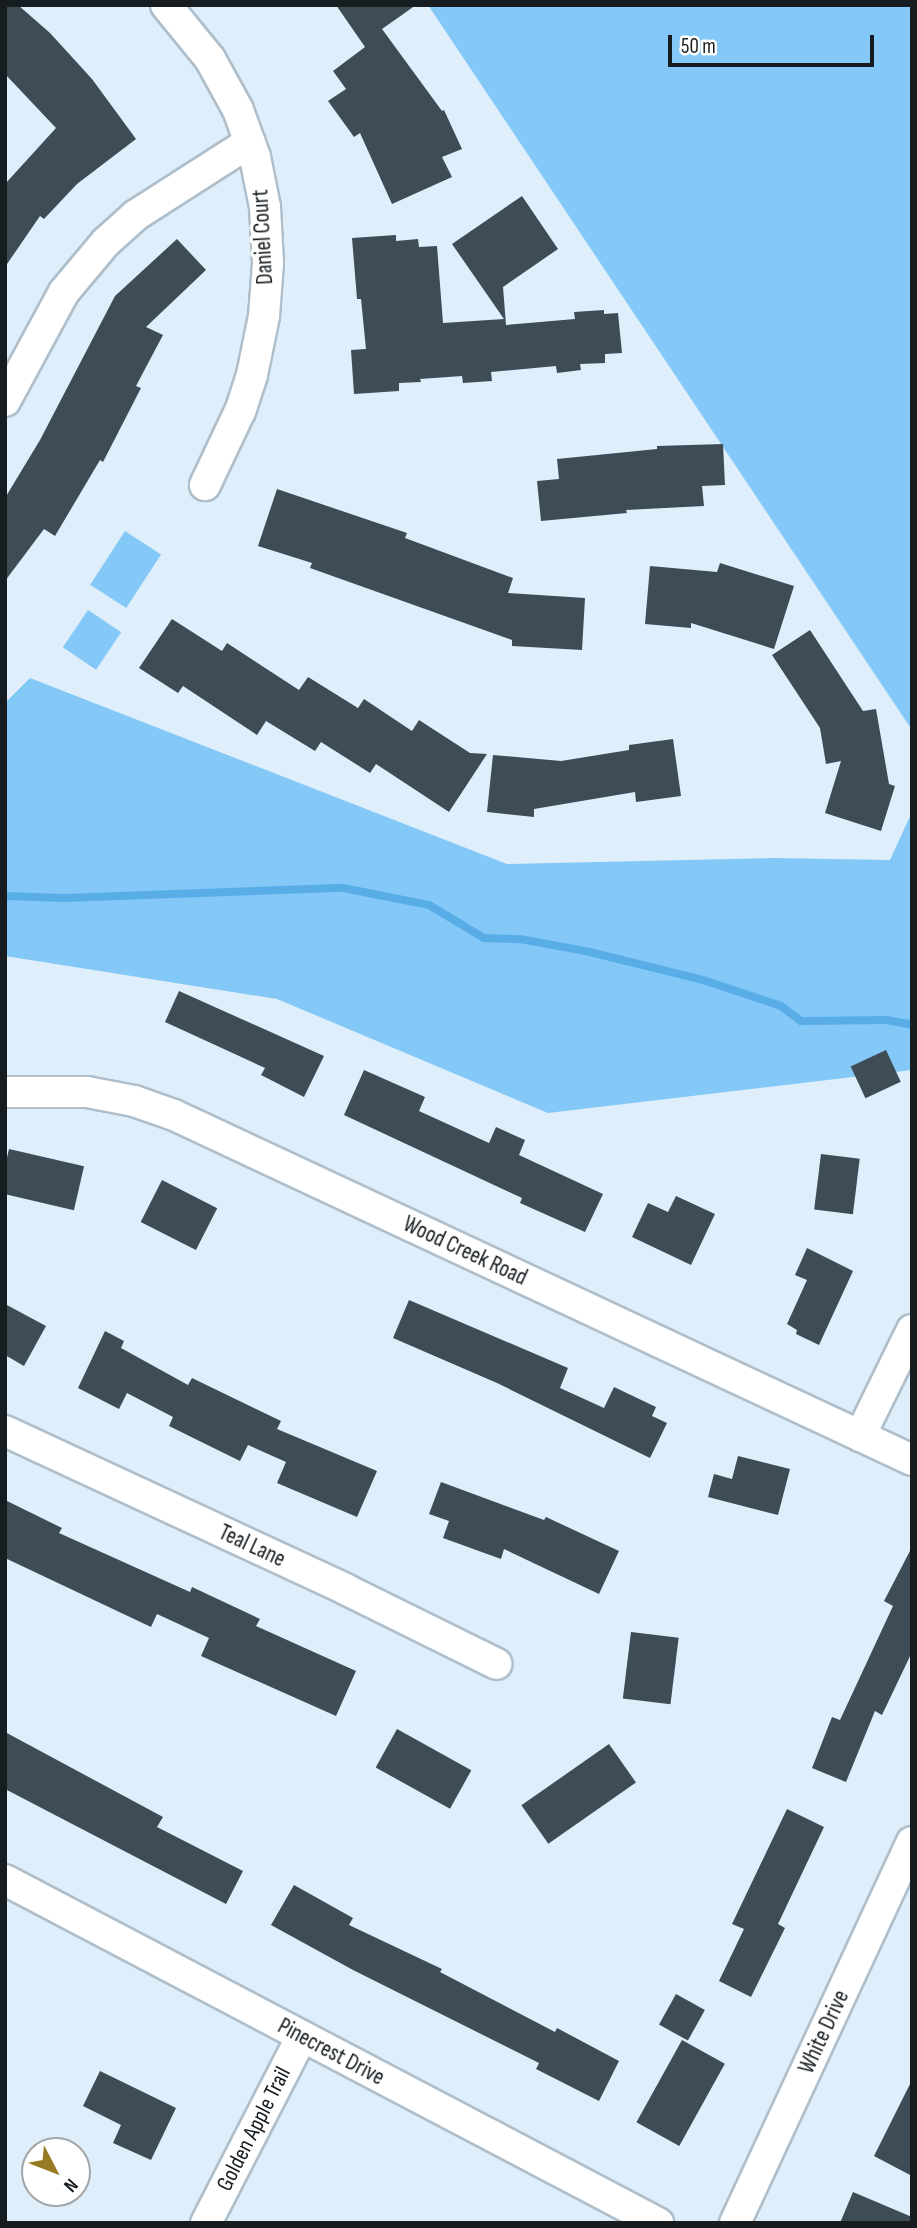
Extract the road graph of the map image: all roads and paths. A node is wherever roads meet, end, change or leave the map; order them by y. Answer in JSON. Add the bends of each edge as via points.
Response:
{"nodes":[{"id":1,"x":166,"y":5,"type":"edge"},
{"id":2,"x":250,"y":142,"type":"junction"},
{"id":3,"x":5,"y":401,"type":"edge"},
{"id":4,"x":205,"y":485,"type":"dead end"},
{"id":5,"x":5,"y":1092,"type":"edge"},
{"id":6,"x":912,"y":1330,"type":"edge"},
{"id":7,"x":5,"y":1431,"type":"edge"},
{"id":8,"x":860,"y":1436,"type":"junction"},
{"id":9,"x":912,"y":1460,"type":"edge"},
{"id":10,"x":497,"y":1664,"type":"dead end"},
{"id":11,"x":912,"y":1842,"type":"edge"},
{"id":12,"x":5,"y":1880,"type":"edge"},
{"id":13,"x":302,"y":2036,"type":"junction"},
{"id":14,"x":206,"y":2223,"type":"edge"},
{"id":15,"x":658,"y":2223,"type":"edge"},
{"id":16,"x":735,"y":2223,"type":"edge"}],
"edges":[{"from":1,"to":2,"type":"street","name":"Daniel Court","via":[[220,76]]},
{"from":2,"to":3,"type":"street","via":[[136,215],[106,242],[64,292]]},
{"from":2,"to":4,"type":"street","name":"Daniel Court","via":[[265,207],[268,263],[264,316],[240,411]]},
{"from":5,"to":8,"type":"street","name":"Wood Creek Road","via":[[87,1091],[174,1115]]},
{"from":6,"to":8,"type":"street"},
{"from":7,"to":10,"type":"street","name":"Teal Lane"},
{"from":8,"to":9,"type":"street","name":"Wood Creek Road"},
{"from":11,"to":16,"type":"street","name":"White Drive"},
{"from":12,"to":13,"type":"street","name":"Pinecrest Drive"},
{"from":13,"to":14,"type":"street","name":"Golden Apple Trail"},
{"from":13,"to":15,"type":"street","name":"Pinecrest Drive"}]}
